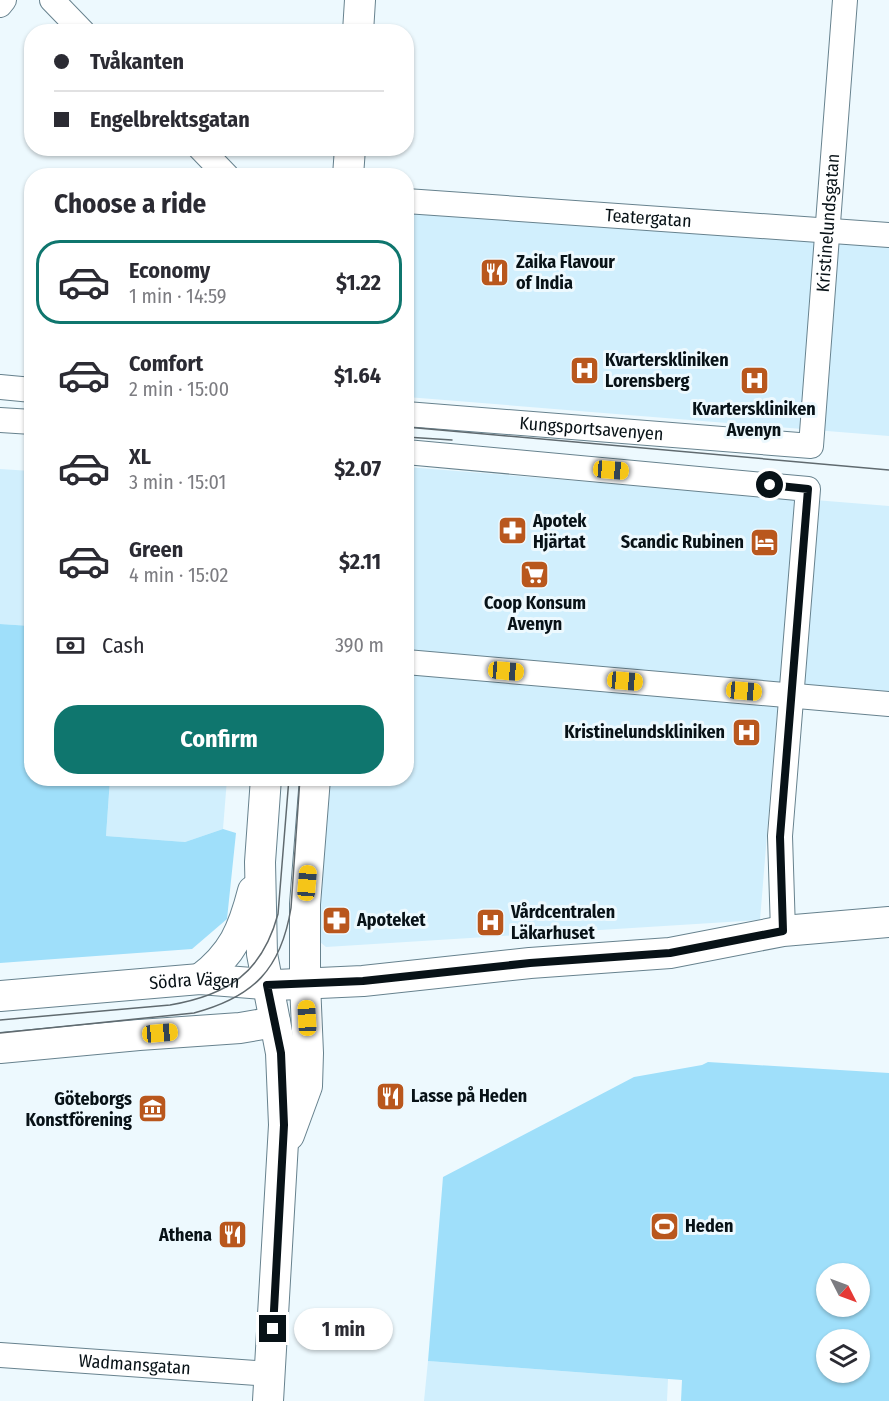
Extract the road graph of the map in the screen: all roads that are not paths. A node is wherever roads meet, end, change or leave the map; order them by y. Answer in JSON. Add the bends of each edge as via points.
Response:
{"nodes":[{"id":1,"x":4,"y":0,"type":"edge"},
{"id":2,"x":52,"y":0,"type":"edge"},
{"id":3,"x":360,"y":0,"type":"edge"},
{"id":4,"x":844,"y":0,"type":"edge"},
{"id":5,"x":0,"y":5,"type":"edge"},
{"id":6,"x":75,"y":24,"type":"edge"},
{"id":7,"x":358,"y":24,"type":"edge"},
{"id":8,"x":208,"y":156,"type":"edge"},
{"id":9,"x":219,"y":168,"type":"edge"},
{"id":10,"x":414,"y":202,"type":"edge"},
{"id":11,"x":826,"y":230,"type":"junction"},
{"id":12,"x":889,"y":235,"type":"edge"},
{"id":13,"x":0,"y":387,"type":"edge"},
{"id":14,"x":24,"y":389,"type":"edge"},
{"id":15,"x":414,"y":415,"type":"edge"},
{"id":16,"x":0,"y":420,"type":"edge"},
{"id":17,"x":24,"y":422,"type":"edge"},
{"id":18,"x":811,"y":446,"type":"joint"},
{"id":19,"x":414,"y":453,"type":"edge"},
{"id":20,"x":414,"y":663,"type":"edge"},
{"id":21,"x":792,"y":696,"type":"junction"},
{"id":22,"x":889,"y":704,"type":"edge"},
{"id":23,"x":265,"y":786,"type":"edge"},
{"id":24,"x":314,"y":786,"type":"edge"},
{"id":25,"x":260,"y":862,"type":"junction"},
{"id":26,"x":889,"y":922,"type":"edge"},
{"id":27,"x":783,"y":931,"type":"junction"},
{"id":28,"x":200,"y":979,"type":"junction"},
{"id":29,"x":305,"y":983,"type":"junction"},
{"id":30,"x":267,"y":985,"type":"junction"},
{"id":31,"x":0,"y":996,"type":"edge"},
{"id":32,"x":275,"y":1022,"type":"junction"},
{"id":33,"x":0,"y":1048,"type":"edge"},
{"id":34,"x":282,"y":1150,"type":"junction"},
{"id":35,"x":0,"y":1354,"type":"edge"},
{"id":36,"x":270,"y":1388,"type":"edge"}],
"edges":[{"from":1,"to":5,"type":"street"},
{"from":2,"to":6,"type":"street"},
{"from":3,"to":7,"type":"street"},
{"from":4,"to":11,"type":"street","name":"Kristinelundsgatan"},
{"from":8,"to":9,"type":"street"},
{"from":10,"to":11,"type":"street","name":"Teatergatan"},
{"from":11,"to":12,"type":"street","name":"Teatergatan"},
{"from":11,"to":18,"type":"street","name":"Kristinelundsgatan"},
{"from":13,"to":14,"type":"street"},
{"from":15,"to":18,"type":"street","name":"Kungsportsavenyen"},
{"from":16,"to":17,"type":"street"},
{"from":19,"to":21,"type":"street","via":[[808,489]]},
{"from":20,"to":21,"type":"street"},
{"from":21,"to":22,"type":"street"},
{"from":21,"to":27,"type":"street","via":[[780,837]]},
{"from":23,"to":25,"type":"street"},
{"from":24,"to":29,"type":"street","via":[[305,904]]},
{"from":25,"to":28,"type":"street","via":[[242,928],[222,961]]},
{"from":25,"to":30,"type":"street","via":[[262,954]]},
{"from":26,"to":27,"type":"street","name":"Södra Vägen"},
{"from":27,"to":29,"type":"street","name":"Södra Vägen","via":[[670,953]]},
{"from":28,"to":30,"type":"street","name":"Södra Vägen"},
{"from":28,"to":31,"type":"street","name":"Södra Vägen"},
{"from":29,"to":30,"type":"street","name":"Södra Vägen"},
{"from":29,"to":34,"type":"street","via":[[307,1086]]},
{"from":30,"to":32,"type":"street"},
{"from":32,"to":33,"type":"street"},
{"from":32,"to":34,"type":"street","via":[[281,1053]]},
{"from":34,"to":36,"type":"street"},
{"from":35,"to":36,"type":"street","name":"Wadmansgatan"}]}
